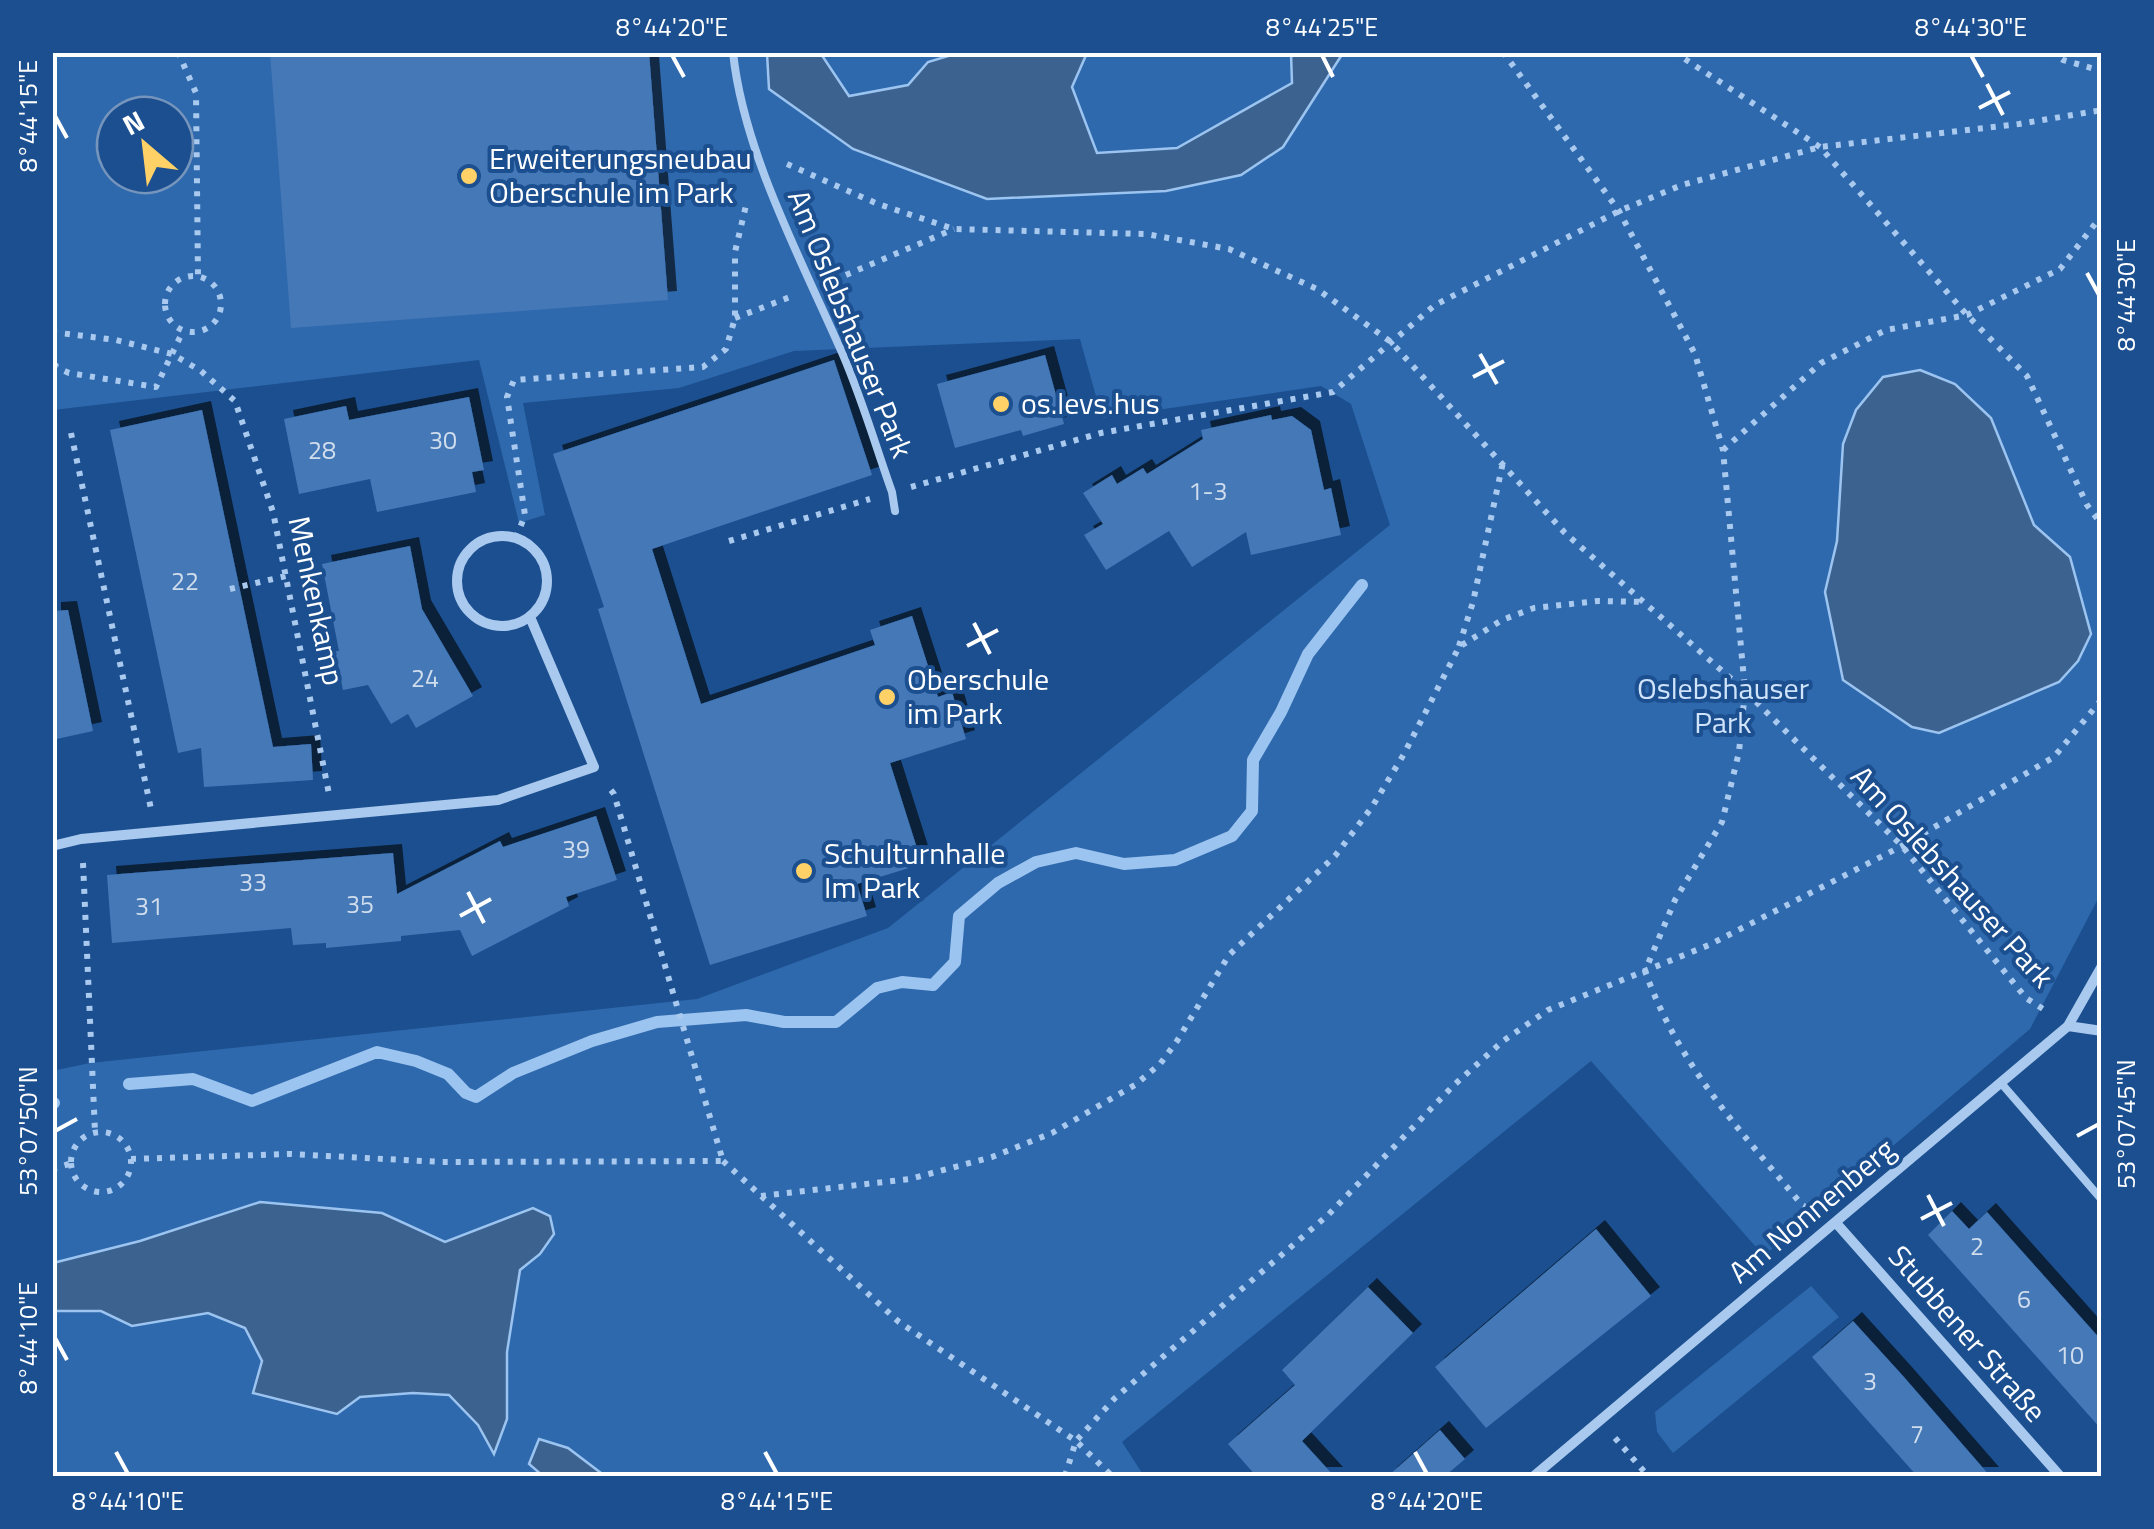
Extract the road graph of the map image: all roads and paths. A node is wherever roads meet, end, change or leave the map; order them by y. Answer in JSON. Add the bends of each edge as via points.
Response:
{"nodes":[{"id":1,"x":178,"y":52,"type":"edge"},
{"id":2,"x":734,"y":52,"type":"edge"},
{"id":3,"x":1503,"y":52,"type":"edge"},
{"id":4,"x":1674,"y":52,"type":"edge"},
{"id":5,"x":2051,"y":52,"type":"edge"},
{"id":6,"x":2102,"y":71,"type":"edge"},
{"id":7,"x":2102,"y":110,"type":"edge"},
{"id":8,"x":1820,"y":146,"type":"junction"},
{"id":9,"x":758,"y":155,"type":"junction"},
{"id":10,"x":1619,"y":211,"type":"junction"},
{"id":11,"x":2102,"y":215,"type":"edge"},
{"id":12,"x":954,"y":229,"type":"junction"},
{"id":13,"x":198,"y":276,"type":"junction"},
{"id":14,"x":814,"y":288,"type":"junction"},
{"id":15,"x":1967,"y":315,"type":"junction"},
{"id":16,"x":735,"y":318,"type":"junction"},
{"id":17,"x":182,"y":330,"type":"junction"},
{"id":18,"x":52,"y":332,"type":"edge"},
{"id":19,"x":1392,"y":342,"type":"junction"},
{"id":20,"x":52,"y":351,"type":"edge"},
{"id":21,"x":172,"y":354,"type":"junction"},
{"id":22,"x":71,"y":434,"type":"dead end"},
{"id":23,"x":1724,"y":450,"type":"junction"},
{"id":24,"x":1503,"y":462,"type":"junction"},
{"id":25,"x":892,"y":492,"type":"junction"},
{"id":26,"x":895,"y":511,"type":"dead end"},
{"id":27,"x":2102,"y":525,"type":"edge"},
{"id":28,"x":516,"y":538,"type":"junction"},
{"id":29,"x":729,"y":541,"type":"dead end"},
{"id":30,"x":286,"y":576,"type":"junction"},
{"id":31,"x":230,"y":588,"type":"dead end"},
{"id":32,"x":1647,"y":602,"type":"junction"},
{"id":33,"x":530,"y":617,"type":"junction"},
{"id":34,"x":1458,"y":648,"type":"junction"},
{"id":35,"x":1745,"y":691,"type":"junction"},
{"id":36,"x":2102,"y":699,"type":"edge"},
{"id":37,"x":594,"y":767,"type":"junction"},
{"id":38,"x":332,"y":815,"type":"junction"},
{"id":39,"x":156,"y":832,"type":"junction"},
{"id":40,"x":81,"y":839,"type":"junction"},
{"id":41,"x":52,"y":846,"type":"edge"},
{"id":42,"x":1902,"y":846,"type":"junction"},
{"id":43,"x":2102,"y":966,"type":"edge"},
{"id":44,"x":1645,"y":971,"type":"junction"},
{"id":45,"x":2068,"y":1026,"type":"junction"},
{"id":46,"x":2102,"y":1031,"type":"edge"},
{"id":47,"x":2001,"y":1083,"type":"junction"},
{"id":48,"x":94,"y":1132,"type":"junction"},
{"id":49,"x":132,"y":1159,"type":"junction"},
{"id":50,"x":723,"y":1161,"type":"junction"},
{"id":51,"x":70,"y":1164,"type":"junction"},
{"id":52,"x":52,"y":1169,"type":"edge"},
{"id":53,"x":760,"y":1196,"type":"junction"},
{"id":54,"x":2102,"y":1200,"type":"edge"},
{"id":55,"x":1836,"y":1224,"type":"junction"},
{"id":56,"x":1602,"y":1422,"type":"junction"},
{"id":57,"x":1076,"y":1441,"type":"junction"},
{"id":58,"x":1065,"y":1476,"type":"edge"},
{"id":59,"x":1112,"y":1476,"type":"edge"},
{"id":60,"x":1534,"y":1476,"type":"edge"},
{"id":61,"x":1648,"y":1476,"type":"edge"},
{"id":62,"x":2060,"y":1476,"type":"edge"}],
"edges":[{"from":1,"to":13,"type":"path","via":[[196,93]]},
{"from":2,"to":9,"type":"lane","name":"Am Oslebshauser Park"},
{"from":3,"to":10,"type":"path"},
{"from":4,"to":8,"type":"path"},
{"from":5,"to":6,"type":"path"},
{"from":7,"to":8,"type":"path"},
{"from":8,"to":10,"type":"path","via":[[1682,185]]},
{"from":8,"to":15,"type":"path"},
{"from":9,"to":12,"type":"path","name":"Am Oslebshauser Park"},
{"from":9,"to":14,"type":"lane","name":"Am Oslebshauser Park"},
{"from":9,"to":16,"type":"path","via":[[735,252]]},
{"from":10,"to":19,"type":"path","via":[[1435,305]]},
{"from":10,"to":23,"type":"path","via":[[1695,354]]},
{"from":11,"to":15,"type":"path","via":[[2060,269]]},
{"from":12,"to":14,"type":"path"},
{"from":12,"to":19,"type":"path","name":"Am Oslebshauser Park","via":[[1146,234],[1229,249],[1317,289]]},
{"from":13,"to":17,"type":"path","via":[[180,278],[165,298],[168,318]]},
{"from":13,"to":17,"type":"path","via":[[215,285],[220,315],[203,331]]},
{"from":14,"to":16,"type":"path"},
{"from":14,"to":25,"type":"lane","name":"Am Oslebshauser Park"},
{"from":15,"to":23,"type":"path","via":[[1886,330],[1821,363]]},
{"from":15,"to":27,"type":"path","via":[[2027,376],[2086,505]]},
{"from":16,"to":28,"type":"path","via":[[726,350],[703,366],[514,380],[507,398],[525,515]]},
{"from":17,"to":21,"type":"path"},
{"from":18,"to":21,"type":"path"},
{"from":19,"to":24,"type":"path","name":"Am Oslebshauser Park"},
{"from":19,"to":25,"type":"path","via":[[1333,392],[1101,433]]},
{"from":20,"to":21,"type":"path","via":[[56,367],[69,373],[156,387]]},
{"from":21,"to":30,"type":"path","name":"Menkenkamp","via":[[234,401],[273,512]]},
{"from":22,"to":39,"type":"path"},
{"from":23,"to":35,"type":"path"},
{"from":24,"to":32,"type":"path","name":"Am Oslebshauser Park","via":[[1565,532]]},
{"from":24,"to":34,"type":"path"},
{"from":25,"to":26,"type":"lane","name":"Am Oslebshauser Park"},
{"from":25,"to":29,"type":"path"},
{"from":28,"to":33,"type":"street","via":[[541,558],[546,572],[546,590]]},
{"from":28,"to":33,"type":"street","via":[[474,545],[458,568],[456,586],[469,614],[482,623],[512,626]]},
{"from":30,"to":31,"type":"path"},
{"from":30,"to":38,"type":"path","name":"Menkenkamp"},
{"from":32,"to":34,"type":"path","via":[[1534,608]]},
{"from":32,"to":35,"type":"path","name":"Am Oslebshauser Park"},
{"from":33,"to":37,"type":"street"},
{"from":34,"to":53,"type":"path","via":[[1372,808],[1335,856],[1228,955],[1176,1042],[1135,1085],[992,1158],[872,1185]]},
{"from":35,"to":42,"type":"path","name":"Am Oslebshauser Park"},
{"from":35,"to":44,"type":"path","via":[[1722,822],[1675,900]]},
{"from":36,"to":42,"type":"path","via":[[2054,758]]},
{"from":37,"to":38,"type":"street","via":[[498,800]]},
{"from":37,"to":50,"type":"path","via":[[614,794]]},
{"from":38,"to":39,"type":"street"},
{"from":39,"to":40,"type":"street"},
{"from":40,"to":41,"type":"street"},
{"from":40,"to":48,"type":"path"},
{"from":42,"to":44,"type":"path"},
{"from":42,"to":45,"type":"path","name":"Am Oslebshauser Park","via":[[2026,998]]},
{"from":43,"to":45,"type":"street","name":"Am Nonnenberg"},
{"from":44,"to":55,"type":"path","via":[[1661,1015],[1707,1091],[1802,1205]]},
{"from":44,"to":57,"type":"path","via":[[1548,1010],[1503,1040],[1328,1215],[1115,1398]]},
{"from":45,"to":46,"type":"street"},
{"from":45,"to":47,"type":"street","name":"Am Nonnenberg"},
{"from":47,"to":54,"type":"lane"},
{"from":47,"to":55,"type":"street","name":"Am Nonnenberg"},
{"from":48,"to":49,"type":"path","via":[[120,1138]]},
{"from":48,"to":51,"type":"path","via":[[77,1142]]},
{"from":49,"to":50,"type":"path","via":[[290,1154],[442,1162]]},
{"from":49,"to":51,"type":"path","via":[[126,1179],[99,1192],[76,1180]]},
{"from":50,"to":53,"type":"path"},
{"from":51,"to":52,"type":"path"},
{"from":53,"to":57,"type":"path","via":[[899,1322]]},
{"from":55,"to":56,"type":"street","name":"Am Nonnenberg"},
{"from":55,"to":62,"type":"street","name":"Stubbener Straße"},
{"from":56,"to":60,"type":"street","name":"Am Nonnenberg"},
{"from":56,"to":61,"type":"path"},
{"from":57,"to":58,"type":"path"},
{"from":57,"to":59,"type":"path"}]}
